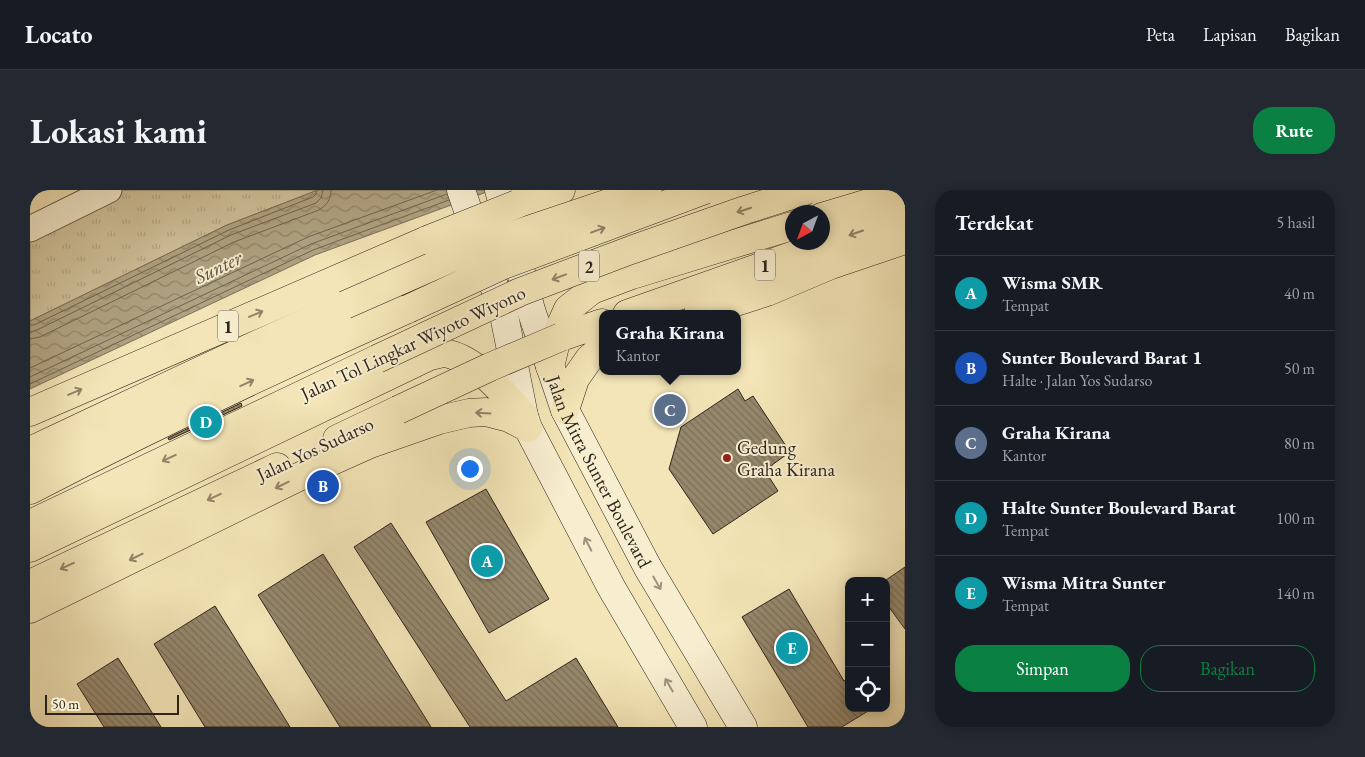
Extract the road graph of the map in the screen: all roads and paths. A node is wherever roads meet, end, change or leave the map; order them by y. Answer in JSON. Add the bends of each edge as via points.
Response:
{"nodes":[{"id":1,"x":109,"y":190,"type":"edge"},
{"id":2,"x":561,"y":190,"type":"edge"},
{"id":3,"x":648,"y":190,"type":"edge"},
{"id":4,"x":705,"y":190,"type":"edge"},
{"id":5,"x":808,"y":190,"type":"edge"},
{"id":6,"x":905,"y":192,"type":"edge"},
{"id":7,"x":463,"y":197,"type":"edge"},
{"id":8,"x":502,"y":201,"type":"edge"},
{"id":9,"x":830,"y":215,"type":"edge"},
{"id":10,"x":905,"y":216,"type":"edge"},
{"id":11,"x":785,"y":228,"type":"edge"},
{"id":12,"x":30,"y":230,"type":"edge"},
{"id":13,"x":905,"y":240,"type":"edge"},
{"id":14,"x":482,"y":250,"type":"junction"},
{"id":15,"x":399,"y":300,"type":"junction"},
{"id":16,"x":638,"y":310,"type":"edge"},
{"id":17,"x":711,"y":310,"type":"edge"},
{"id":18,"x":599,"y":323,"type":"edge"},
{"id":19,"x":599,"y":351,"type":"edge"},
{"id":20,"x":430,"y":356,"type":"junction"},
{"id":21,"x":550,"y":367,"type":"junction"},
{"id":22,"x":565,"y":410,"type":"junction"},
{"id":23,"x":30,"y":412,"type":"edge"},
{"id":24,"x":526,"y":422,"type":"junction"},
{"id":25,"x":30,"y":451,"type":"edge"},
{"id":26,"x":30,"y":470,"type":"edge"},
{"id":27,"x":30,"y":490,"type":"edge"},
{"id":28,"x":36,"y":537,"type":"edge"},
{"id":29,"x":30,"y":584,"type":"edge"},
{"id":30,"x":30,"y":609,"type":"edge"},
{"id":31,"x":693,"y":727,"type":"edge"},
{"id":32,"x":743,"y":727,"type":"edge"}],
"edges":[{"from":1,"to":12,"type":"street"},
{"from":23,"to":2,"type":"highway","number":"1","one_way":true,"bridge":true,"via":[[427,240]]},
{"from":3,"to":8,"type":"highway","via":[[524,227],[519,226]]},
{"from":3,"to":25,"type":"highway","bridge":true,"via":[[472,249],[275,336]]},
{"from":27,"to":4,"type":"highway","name":"Jalan Tol Lingkar Wiyoto Wiyono","number":"2","one_way":true,"bridge":true,"via":[[209,401],[502,266]]},
{"from":5,"to":28,"type":"highway","name":"Jalan Tol Lingkar Wiyoto Wiyono","number":"2","one_way":true,"bridge":true,"via":[[631,250],[520,292]]},
{"from":6,"to":9,"type":"highway"},
{"from":7,"to":14,"type":"main road","name":"Jalan Mitra Sunter Boulevard"},
{"from":8,"to":21,"type":"main road","name":"Jalan Mitra Sunter Boulevard"},
{"from":10,"to":16,"type":"highway","number":"1","one_way":true},
{"from":11,"to":21,"type":"highway","via":[[592,290],[568,309],[559,329]]},
{"from":13,"to":17,"type":"highway"},
{"from":14,"to":15,"type":"highway","via":[[465,257],[453,270]]},
{"from":14,"to":24,"type":"main road","name":"Jalan Mitra Sunter Boulevard","via":[[504,315]]},
{"from":15,"to":20,"type":"highway","via":[[410,304],[427,321],[432,344]]},
{"from":15,"to":26,"type":"highway","via":[[266,354]]},
{"from":18,"to":29,"type":"highway","name":"Jalan Yos Sudarso","one_way":true,"bridge":true,"via":[[490,367]]},
{"from":19,"to":22,"type":"highway","via":[[575,379]]},
{"from":20,"to":24,"type":"highway","via":[[447,353],[463,359],[499,388]]},
{"from":20,"to":28,"type":"highway"},
{"from":21,"to":22,"type":"main road","name":"Jalan Mitra Sunter Boulevard"},
{"from":22,"to":32,"type":"main road","name":"Jalan Mitra Sunter Boulevard","one_way":true,"via":[[648,568]]},
{"from":24,"to":30,"type":"highway","one_way":true,"via":[[486,412],[469,413],[370,444]]},
{"from":31,"to":24,"type":"main road","name":"Jalan Mitra Sunter Boulevard","one_way":true,"via":[[611,587]]}]}
